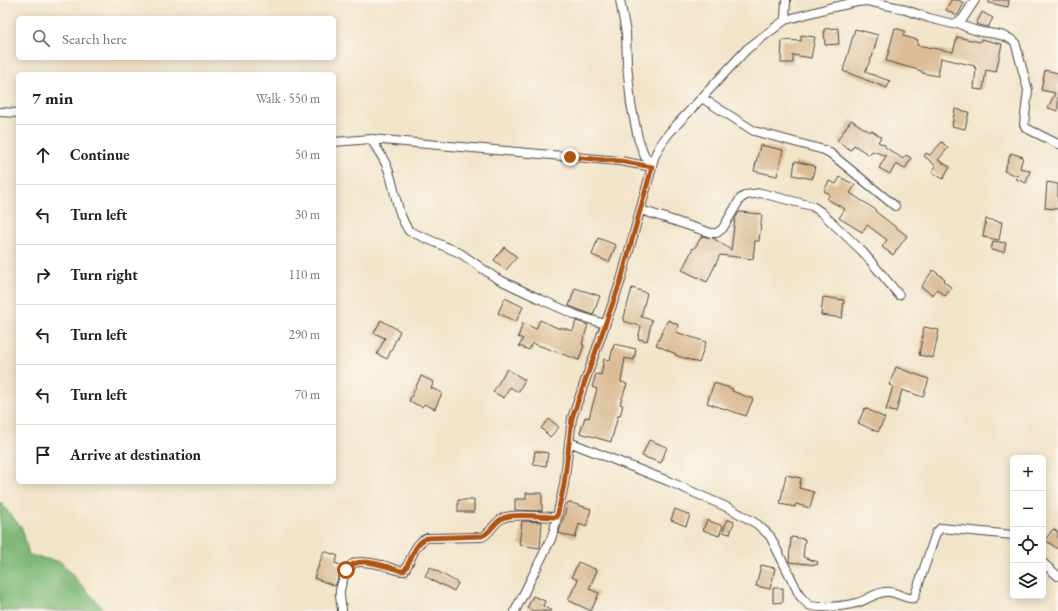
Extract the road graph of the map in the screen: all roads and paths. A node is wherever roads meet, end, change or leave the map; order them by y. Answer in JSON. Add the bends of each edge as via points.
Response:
{"nodes":[{"id":1,"x":620,"y":0,"type":"edge"},
{"id":2,"x":786,"y":0,"type":"edge"},
{"id":3,"x":975,"y":0,"type":"edge"},
{"id":4,"x":785,"y":20,"type":"junction"},
{"id":5,"x":958,"y":23,"type":"junction"},
{"id":6,"x":702,"y":98,"type":"junction"},
{"id":7,"x":0,"y":112,"type":"edge"},
{"id":8,"x":16,"y":113,"type":"edge"},
{"id":9,"x":371,"y":139,"type":"junction"},
{"id":10,"x":336,"y":142,"type":"edge"},
{"id":11,"x":1058,"y":144,"type":"edge"},
{"id":12,"x":653,"y":164,"type":"junction"},
{"id":13,"x":895,"y":206,"type":"dead end"},
{"id":14,"x":641,"y":210,"type":"junction"},
{"id":15,"x":899,"y":295,"type":"dead end"},
{"id":16,"x":606,"y":324,"type":"junction"},
{"id":17,"x":569,"y":442,"type":"junction"},
{"id":18,"x":557,"y":517,"type":"junction"},
{"id":19,"x":1010,"y":535,"type":"edge"},
{"id":20,"x":1046,"y":565,"type":"edge"},
{"id":21,"x":1057,"y":573,"type":"edge"},
{"id":22,"x":342,"y":611,"type":"edge"},
{"id":23,"x":515,"y":611,"type":"edge"}],
"edges":[{"from":1,"to":12,"type":"street","via":[[626,33],[631,104],[638,138],[645,157]]},
{"from":2,"to":4,"type":"street"},
{"from":3,"to":5,"type":"street"},
{"from":4,"to":5,"type":"street","via":[[829,8],[867,2],[900,8],[949,24]]},
{"from":4,"to":6,"type":"street","via":[[747,49]]},
{"from":5,"to":11,"type":"street","via":[[982,32],[1004,36],[1014,42],[1028,90],[1024,124],[1026,128]]},
{"from":6,"to":12,"type":"street","via":[[661,144]]},
{"from":6,"to":13,"type":"street","via":[[754,131],[830,153]]},
{"from":7,"to":8,"type":"street"},
{"from":9,"to":10,"type":"street"},
{"from":9,"to":12,"type":"street"},
{"from":9,"to":16,"type":"street","via":[[386,162],[397,204],[408,231],[460,253],[496,278],[542,300]]},
{"from":12,"to":14,"type":"street"},
{"from":14,"to":15,"type":"street","via":[[717,233],[723,228],[740,199],[746,195],[761,193],[812,206],[862,251]]},
{"from":14,"to":16,"type":"street"},
{"from":16,"to":17,"type":"street","via":[[572,418]]},
{"from":17,"to":18,"type":"street"},
{"from":17,"to":19,"type":"street","via":[[668,481],[731,509],[757,524],[770,536],[800,596],[808,604],[818,607],[856,603],[876,593],[886,592],[914,598],[936,533],[941,528]]},
{"from":18,"to":22,"type":"street","via":[[506,516],[482,536],[427,538],[417,546],[404,571],[361,562],[353,563],[346,570],[342,582]]},
{"from":18,"to":23,"type":"street","via":[[551,539]]},
{"from":20,"to":21,"type":"street"}]}
